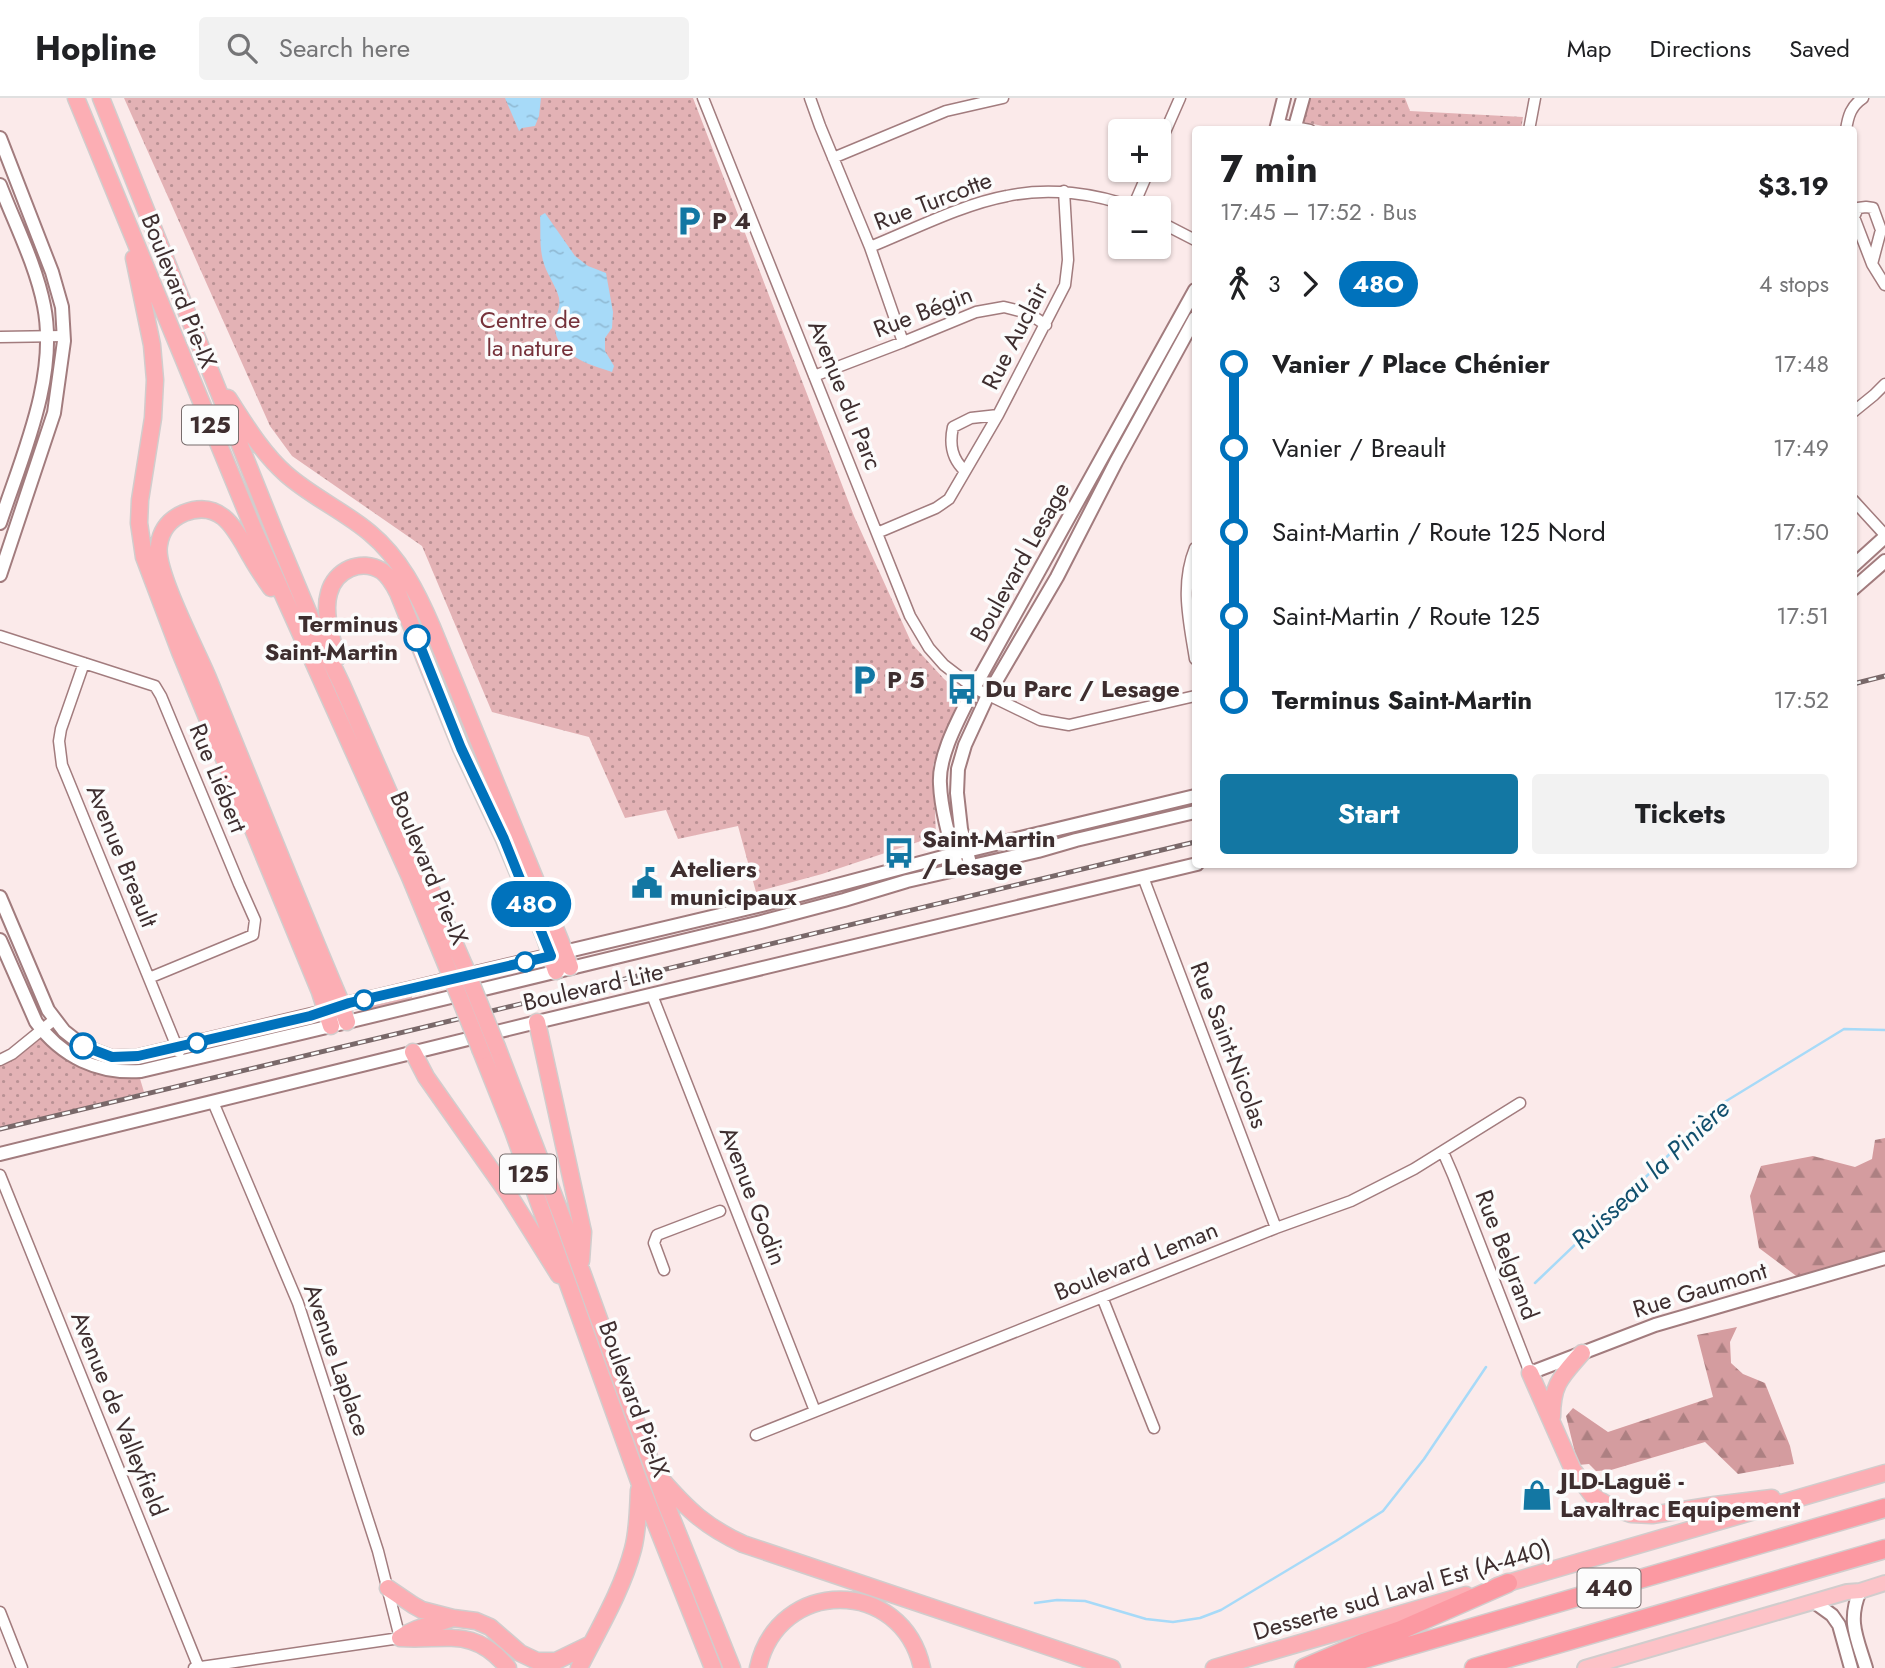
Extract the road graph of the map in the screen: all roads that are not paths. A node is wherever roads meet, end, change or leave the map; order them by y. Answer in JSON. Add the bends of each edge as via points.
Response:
{"nodes":[{"id":1,"x":76,"y":98,"type":"edge"},
{"id":2,"x":101,"y":98,"type":"edge"},
{"id":3,"x":703,"y":98,"type":"edge"},
{"id":4,"x":810,"y":98,"type":"edge"},
{"id":5,"x":1003,"y":98,"type":"edge"},
{"id":6,"x":1180,"y":98,"type":"edge"},
{"id":7,"x":1284,"y":98,"type":"edge"},
{"id":8,"x":1303,"y":98,"type":"edge"},
{"id":9,"x":1535,"y":98,"type":"edge"},
{"id":10,"x":1863,"y":98,"type":"edge"},
{"id":11,"x":1171,"y":119,"type":"edge"},
{"id":12,"x":1277,"y":126,"type":"edge"},
{"id":13,"x":1295,"y":126,"type":"edge"},
{"id":14,"x":1530,"y":126,"type":"edge"},
{"id":15,"x":1847,"y":126,"type":"edge"},
{"id":16,"x":0,"y":138,"type":"edge"},
{"id":17,"x":833,"y":158,"type":"junction"},
{"id":18,"x":0,"y":185,"type":"edge"},
{"id":19,"x":1064,"y":191,"type":"junction"},
{"id":20,"x":1108,"y":200,"type":"edge"},
{"id":21,"x":1857,"y":210,"type":"edge"},
{"id":22,"x":127,"y":225,"type":"junction"},
{"id":23,"x":1857,"y":225,"type":"edge"},
{"id":24,"x":1171,"y":228,"type":"edge"},
{"id":25,"x":1192,"y":238,"type":"edge"},
{"id":26,"x":870,"y":247,"type":"junction"},
{"id":27,"x":1872,"y":264,"type":"junction"},
{"id":28,"x":1885,"y":285,"type":"edge"},
{"id":29,"x":1192,"y":295,"type":"edge"},
{"id":30,"x":1192,"y":323,"type":"edge"},
{"id":31,"x":1046,"y":325,"type":"junction"},
{"id":32,"x":46,"y":336,"type":"junction"},
{"id":33,"x":63,"y":336,"type":"junction"},
{"id":34,"x":0,"y":337,"type":"edge"},
{"id":35,"x":904,"y":342,"type":"junction"},
{"id":36,"x":211,"y":372,"type":"junction"},
{"id":37,"x":814,"y":376,"type":"junction"},
{"id":38,"x":1885,"y":384,"type":"edge"},
{"id":39,"x":1857,"y":409,"type":"edge"},
{"id":40,"x":998,"y":415,"type":"junction"},
{"id":41,"x":965,"y":471,"type":"junction"},
{"id":42,"x":1857,"y":504,"type":"edge"},
{"id":43,"x":0,"y":523,"type":"edge"},
{"id":44,"x":877,"y":533,"type":"junction"},
{"id":45,"x":1885,"y":536,"type":"edge"},
{"id":46,"x":1192,"y":559,"type":"edge"},
{"id":47,"x":1885,"y":561,"type":"edge"},
{"id":48,"x":1857,"y":562,"type":"edge"},
{"id":49,"x":0,"y":575,"type":"edge"},
{"id":50,"x":1857,"y":586,"type":"edge"},
{"id":51,"x":296,"y":625,"type":"junction"},
{"id":52,"x":0,"y":636,"type":"edge"},
{"id":53,"x":1192,"y":642,"type":"edge"},
{"id":54,"x":84,"y":663,"type":"junction"},
{"id":55,"x":342,"y":685,"type":"junction"},
{"id":56,"x":974,"y":688,"type":"junction"},
{"id":57,"x":988,"y":695,"type":"junction"},
{"id":58,"x":1192,"y":696,"type":"edge"},
{"id":59,"x":1192,"y":797,"type":"edge"},
{"id":60,"x":1192,"y":813,"type":"edge"},
{"id":61,"x":960,"y":852,"type":"junction"},
{"id":62,"x":1192,"y":865,"type":"edge"},
{"id":63,"x":964,"y":868,"type":"junction"},
{"id":64,"x":1143,"y":877,"type":"junction"},
{"id":65,"x":0,"y":897,"type":"edge"},
{"id":66,"x":0,"y":940,"type":"edge"},
{"id":67,"x":560,"y":962,"type":"junction"},
{"id":68,"x":456,"y":967,"type":"junction"},
{"id":69,"x":149,"y":978,"type":"junction"},
{"id":70,"x":652,"y":995,"type":"junction"},
{"id":71,"x":337,"y":1016,"type":"junction"},
{"id":72,"x":55,"y":1019,"type":"junction"},
{"id":73,"x":537,"y":1022,"type":"junction"},
{"id":74,"x":42,"y":1029,"type":"junction"},
{"id":75,"x":177,"y":1048,"type":"junction"},
{"id":76,"x":413,"y":1052,"type":"junction"},
{"id":77,"x":0,"y":1060,"type":"edge"},
{"id":78,"x":182,"y":1061,"type":"junction"},
{"id":79,"x":213,"y":1102,"type":"junction"},
{"id":80,"x":1520,"y":1103,"type":"dead end"},
{"id":81,"x":1443,"y":1153,"type":"junction"},
{"id":82,"x":0,"y":1154,"type":"edge"},
{"id":83,"x":0,"y":1175,"type":"edge"},
{"id":84,"x":720,"y":1211,"type":"dead end"},
{"id":85,"x":1276,"y":1228,"type":"junction"},
{"id":86,"x":1885,"y":1258,"type":"edge"},
{"id":87,"x":664,"y":1270,"type":"dead end"},
{"id":88,"x":581,"y":1271,"type":"junction"},
{"id":89,"x":1102,"y":1297,"type":"junction"},
{"id":90,"x":573,"y":1298,"type":"junction"},
{"id":91,"x":1581,"y":1353,"type":"junction"},
{"id":92,"x":1530,"y":1373,"type":"junction"},
{"id":93,"x":815,"y":1411,"type":"junction"},
{"id":94,"x":1552,"y":1419,"type":"junction"},
{"id":95,"x":1154,"y":1428,"type":"dead end"},
{"id":96,"x":756,"y":1435,"type":"dead end"},
{"id":97,"x":655,"y":1472,"type":"junction"},
{"id":98,"x":1885,"y":1473,"type":"edge"},
{"id":99,"x":640,"y":1484,"type":"junction"},
{"id":100,"x":1816,"y":1493,"type":"junction"},
{"id":101,"x":1885,"y":1508,"type":"edge"},
{"id":102,"x":1885,"y":1549,"type":"edge"},
{"id":103,"x":1508,"y":1583,"type":"junction"},
{"id":104,"x":1885,"y":1583,"type":"edge"},
{"id":105,"x":388,"y":1588,"type":"junction"},
{"id":106,"x":1860,"y":1591,"type":"junction"},
{"id":107,"x":1814,"y":1602,"type":"junction"},
{"id":108,"x":0,"y":1612,"type":"edge"},
{"id":109,"x":453,"y":1618,"type":"junction"},
{"id":110,"x":400,"y":1638,"type":"junction"},
{"id":111,"x":591,"y":1644,"type":"junction"},
{"id":112,"x":22,"y":1668,"type":"edge"},
{"id":113,"x":197,"y":1668,"type":"edge"},
{"id":114,"x":508,"y":1668,"type":"edge"},
{"id":115,"x":579,"y":1668,"type":"edge"},
{"id":116,"x":713,"y":1668,"type":"edge"},
{"id":117,"x":732,"y":1668,"type":"edge"},
{"id":118,"x":758,"y":1668,"type":"edge"},
{"id":119,"x":922,"y":1668,"type":"edge"},
{"id":120,"x":1112,"y":1668,"type":"edge"},
{"id":121,"x":1214,"y":1668,"type":"edge"},
{"id":122,"x":1304,"y":1668,"type":"edge"},
{"id":123,"x":1333,"y":1668,"type":"edge"},
{"id":124,"x":1474,"y":1668,"type":"edge"},
{"id":125,"x":1585,"y":1668,"type":"edge"},
{"id":126,"x":1851,"y":1668,"type":"edge"},
{"id":127,"x":1867,"y":1668,"type":"edge"}],
"edges":[{"from":1,"to":22,"type":"highway","name":"Boulevard Pie-IX","number":"125"},
{"from":2,"to":36,"type":"highway","name":"Boulevard Pie-IX","number":"125"},
{"from":3,"to":37,"type":"street","name":"Avenue du Parc"},
{"from":4,"to":17,"type":"street"},
{"from":5,"to":17,"type":"street","via":[[946,111]]},
{"from":6,"to":11,"type":"street"},
{"from":7,"to":12,"type":"street"},
{"from":8,"to":13,"type":"street"},
{"from":9,"to":14,"type":"street"},
{"from":10,"to":15,"type":"street","via":[[1848,115]]},
{"from":16,"to":33,"type":"street","via":[[52,272],[62,307]]},
{"from":17,"to":26,"type":"street"},
{"from":18,"to":32,"type":"street","via":[[36,276]]},
{"from":19,"to":20,"type":"street","name":"Rue Turcotte"},
{"from":19,"to":26,"type":"street","name":"Rue Turcotte","via":[[1009,195],[978,203]]},
{"from":19,"to":31,"type":"street","name":"Rue Auclair","via":[[1065,285]]},
{"from":21,"to":27,"type":"street","via":[[1873,208],[1881,230]]},
{"from":22,"to":51,"type":"highway","name":"Boulevard Pie-IX","number":"125"},
{"from":22,"to":71,"type":"highway","via":[[155,380],[140,500],[144,557],[180,652]]},
{"from":23,"to":27,"type":"street"},
{"from":24,"to":25,"type":"street"},
{"from":26,"to":35,"type":"street"},
{"from":27,"to":28,"type":"street"},
{"from":29,"to":56,"type":"street","name":"Boulevard Lesage"},
{"from":30,"to":57,"type":"street","name":"Boulevard Lesage","via":[[1057,577]]},
{"from":31,"to":35,"type":"street","name":"Rue Bégin","via":[[1028,313],[1004,307],[976,312]]},
{"from":31,"to":40,"type":"street","name":"Rue Auclair"},
{"from":32,"to":33,"type":"street"},
{"from":32,"to":34,"type":"street"},
{"from":32,"to":43,"type":"street","via":[[38,407]]},
{"from":33,"to":49,"type":"street","via":[[54,413]]},
{"from":35,"to":37,"type":"street","name":"Rue Bégin"},
{"from":36,"to":55,"type":"highway","name":"Boulevard Pie-IX","number":"125"},
{"from":36,"to":67,"type":"highway","via":[[273,462],[370,533],[409,578]]},
{"from":37,"to":44,"type":"street","name":"Avenue du Parc"},
{"from":38,"to":39,"type":"street"},
{"from":40,"to":41,"type":"street","name":"Rue Auclair"},
{"from":40,"to":41,"type":"street","name":"Rue Auclair","via":[[971,418],[953,427],[950,442]]},
{"from":41,"to":44,"type":"street","name":"Rue Auclair","via":[[949,499]]},
{"from":42,"to":45,"type":"street"},
{"from":44,"to":56,"type":"street","name":"Avenue du Parc","via":[[910,616],[929,649]]},
{"from":45,"to":48,"type":"street"},
{"from":46,"to":53,"type":"street","via":[[1186,607]]},
{"from":47,"to":50,"type":"street"},
{"from":51,"to":68,"type":"highway","name":"Boulevard Pie-IX","number":"125","via":[[410,877]]},
{"from":51,"to":71,"type":"highway","via":[[226,519],[208,511],[191,511],[167,525],[158,550],[164,577],[226,722]]},
{"from":52,"to":54,"type":"street","name":"Rue Liébert"},
{"from":54,"to":69,"type":"street","name":"Avenue Breault","via":[[61,729],[62,765]]},
{"from":54,"to":69,"type":"street","name":"Rue Liébert","via":[[155,686],[256,920],[253,934]]},
{"from":55,"to":67,"type":"highway","via":[[328,594],[343,572],[356,566],[371,567],[385,574],[395,587],[461,748]]},
{"from":55,"to":68,"type":"highway","name":"Boulevard Pie-IX","number":"125"},
{"from":56,"to":57,"type":"street","name":"Avenue du Parc"},
{"from":56,"to":61,"type":"street","name":"Boulevard Lesage","via":[[951,736],[940,784]]},
{"from":57,"to":58,"type":"street","name":"Avenue du Parc","via":[[1040,720],[1069,725]]},
{"from":57,"to":61,"type":"street","name":"Boulevard Lesage","via":[[958,769]]},
{"from":59,"to":61,"type":"street"},
{"from":60,"to":63,"type":"street"},
{"from":61,"to":63,"type":"street","name":"Boulevard Lesage"},
{"from":61,"to":67,"type":"street"},
{"from":62,"to":64,"type":"street","name":"Boulevard Lite"},
{"from":63,"to":67,"type":"street","via":[[761,922]]},
{"from":64,"to":70,"type":"street","name":"Boulevard Lite"},
{"from":64,"to":85,"type":"street","name":"Rue Saint-Nicolas"},
{"from":65,"to":72,"type":"street"},
{"from":66,"to":74,"type":"street"},
{"from":67,"to":71,"type":"street"},
{"from":68,"to":88,"type":"highway","name":"Boulevard Pie-IX","number":"125","bridge":true,"via":[[498,1047]]},
{"from":68,"to":90,"type":"highway","name":"Boulevard Pie-IX","number":"125","bridge":true,"via":[[481,1051]]},
{"from":69,"to":75,"type":"street","name":"Avenue Breault"},
{"from":70,"to":73,"type":"street","name":"Boulevard Lite"},
{"from":70,"to":93,"type":"street","name":"Avenue Godin"},
{"from":71,"to":75,"type":"street"},
{"from":71,"to":78,"type":"street"},
{"from":72,"to":74,"type":"street"},
{"from":72,"to":75,"type":"street","via":[[83,1046],[112,1057]]},
{"from":73,"to":76,"type":"street","name":"Boulevard Lite"},
{"from":73,"to":88,"type":"highway","via":[[583,1232]]},
{"from":74,"to":77,"type":"street"},
{"from":74,"to":78,"type":"street","via":[[71,1056],[105,1069],[141,1071]]},
{"from":75,"to":78,"type":"street","name":"Avenue Breault"},
{"from":76,"to":79,"type":"street","name":"Boulevard Lite"},
{"from":76,"to":90,"type":"highway","via":[[425,1077],[509,1195]]},
{"from":79,"to":82,"type":"street","name":"Boulevard Lite"},
{"from":79,"to":105,"type":"street","name":"Avenue Laplace","via":[[298,1303]]},
{"from":80,"to":81,"type":"street","name":"Boulevard Leman"},
{"from":81,"to":85,"type":"street","name":"Boulevard Leman","via":[[1351,1201]]},
{"from":81,"to":92,"type":"street","name":"Rue Belgrand"},
{"from":83,"to":113,"type":"street","name":"Avenue de Valleyfield"},
{"from":84,"to":87,"type":"street","via":[[657,1235],[654,1242]]},
{"from":85,"to":89,"type":"street","name":"Boulevard Leman"},
{"from":86,"to":91,"type":"street","name":"Rue Gaumont","via":[[1654,1325]]},
{"from":88,"to":97,"type":"highway","name":"Boulevard Pie-IX","number":"125"},
{"from":89,"to":93,"type":"street","name":"Boulevard Leman"},
{"from":89,"to":95,"type":"street"},
{"from":90,"to":99,"type":"highway","name":"Boulevard Pie-IX","number":"125"},
{"from":91,"to":92,"type":"street","name":"Rue Gaumont"},
{"from":91,"to":94,"type":"highway","via":[[1556,1386]]},
{"from":92,"to":94,"type":"highway"},
{"from":93,"to":96,"type":"street","name":"Boulevard Leman"},
{"from":94,"to":100,"type":"highway","via":[[1566,1458],[1582,1483],[1598,1500],[1625,1512],[1662,1514]]},
{"from":97,"to":117,"type":"highway","name":"Boulevard Pie-IX","number":"125"},
{"from":97,"to":120,"type":"highway","via":[[697,1517],[743,1544]]},
{"from":98,"to":100,"type":"highway","name":"Desserte sud Laval Est (A-440)"},
{"from":99,"to":111,"type":"highway","via":[[630,1557]]},
{"from":99,"to":116,"type":"highway","name":"Boulevard Pie-IX"},
{"from":100,"to":103,"type":"highway","name":"Desserte sud Laval Est (A-440)"},
{"from":101,"to":123,"type":"highway","number":"440"},
{"from":102,"to":124,"type":"highway","number":"440"},
{"from":103,"to":121,"type":"highway","name":"Desserte sud Laval Est (A-440)"},
{"from":103,"to":122,"type":"highway"},
{"from":104,"to":106,"type":"main road"},
{"from":105,"to":109,"type":"highway","via":[[418,1608]]},
{"from":105,"to":110,"type":"street","name":"Avenue Laplace"},
{"from":106,"to":107,"type":"main road"},
{"from":106,"to":127,"type":"street","via":[[1853,1620]]},
{"from":107,"to":125,"type":"main road"},
{"from":107,"to":126,"type":"street","via":[[1835,1619]]},
{"from":108,"to":112,"type":"street"},
{"from":109,"to":110,"type":"highway","via":[[413,1629]]},
{"from":109,"to":111,"type":"highway","via":[[490,1627],[537,1661],[556,1661]]},
{"from":110,"to":113,"type":"street"},
{"from":110,"to":114,"type":"highway","via":[[470,1640],[489,1648]]},
{"from":111,"to":115,"type":"highway"},
{"from":118,"to":119,"type":"highway","via":[[767,1643],[787,1619],[813,1604],[841,1599],[872,1606],[894,1619],[914,1643]]}]}
